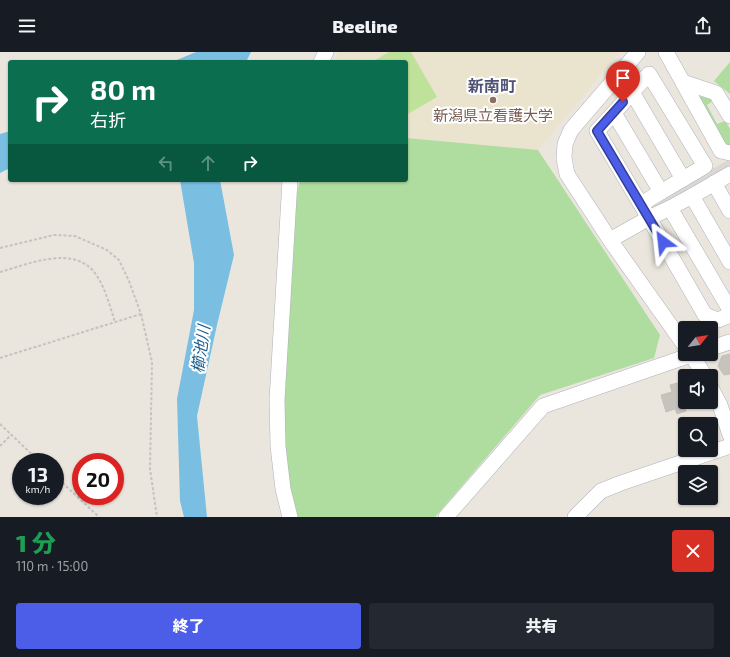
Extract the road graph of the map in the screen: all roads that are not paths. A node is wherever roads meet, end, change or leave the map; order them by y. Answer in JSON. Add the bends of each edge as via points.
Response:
{"nodes":[{"id":1,"x":638,"y":52,"type":"edge"},
{"id":2,"x":666,"y":52,"type":"edge"},
{"id":3,"x":683,"y":82,"type":"junction"},
{"id":4,"x":632,"y":92,"type":"junction"},
{"id":5,"x":614,"y":113,"type":"junction"},
{"id":6,"x":730,"y":116,"type":"edge"},
{"id":7,"x":730,"y":154,"type":"edge"},
{"id":8,"x":730,"y":174,"type":"edge"},
{"id":9,"x":684,"y":179,"type":"junction"},
{"id":10,"x":290,"y":182,"type":"edge"},
{"id":11,"x":714,"y":183,"type":"junction"},
{"id":12,"x":661,"y":192,"type":"junction"},
{"id":13,"x":692,"y":196,"type":"junction"},
{"id":14,"x":641,"y":204,"type":"junction"},
{"id":15,"x":670,"y":208,"type":"junction"},
{"id":16,"x":730,"y":211,"type":"edge"},
{"id":17,"x":649,"y":218,"type":"junction"},
{"id":18,"x":610,"y":240,"type":"junction"},
{"id":19,"x":730,"y":262,"type":"edge"},
{"id":20,"x":730,"y":310,"type":"edge"},
{"id":21,"x":730,"y":315,"type":"edge"},
{"id":22,"x":678,"y":335,"type":"edge"},
{"id":23,"x":730,"y":342,"type":"edge"},
{"id":24,"x":718,"y":346,"type":"edge"},
{"id":25,"x":678,"y":356,"type":"edge"},
{"id":26,"x":718,"y":401,"type":"edge"},
{"id":27,"x":730,"y":435,"type":"edge"},
{"id":28,"x":730,"y":446,"type":"edge"},
{"id":29,"x":290,"y":517,"type":"edge"},
{"id":30,"x":446,"y":517,"type":"edge"},
{"id":31,"x":574,"y":517,"type":"edge"}],
"edges":[{"from":1,"to":18,"type":"street","via":[[571,130],[565,144],[567,174]]},
{"from":2,"to":3,"type":"street"},
{"from":3,"to":6,"type":"street","via":[[716,93]]},
{"from":3,"to":7,"type":"street","via":[[721,151]]},
{"from":4,"to":5,"type":"street"},
{"from":4,"to":9,"type":"street"},
{"from":4,"to":9,"type":"street","via":[[649,74],[705,166]]},
{"from":5,"to":12,"type":"street"},
{"from":5,"to":14,"type":"street","via":[[597,131]]},
{"from":8,"to":11,"type":"street"},
{"from":9,"to":12,"type":"street"},
{"from":10,"to":29,"type":"street","via":[[277,400],[278,446],[283,489]]},
{"from":11,"to":13,"type":"street"},
{"from":11,"to":16,"type":"street"},
{"from":12,"to":14,"type":"street"},
{"from":13,"to":15,"type":"street"},
{"from":13,"to":19,"type":"street"},
{"from":14,"to":17,"type":"street"},
{"from":15,"to":17,"type":"street"},
{"from":15,"to":20,"type":"street"},
{"from":17,"to":18,"type":"street"},
{"from":17,"to":21,"type":"street","via":[[705,315],[718,320]]},
{"from":18,"to":22,"type":"street"},
{"from":23,"to":24,"type":"street"},
{"from":25,"to":30,"type":"street","via":[[543,406]]},
{"from":26,"to":27,"type":"street"},
{"from":28,"to":31,"type":"street","via":[[601,491]]}]}
